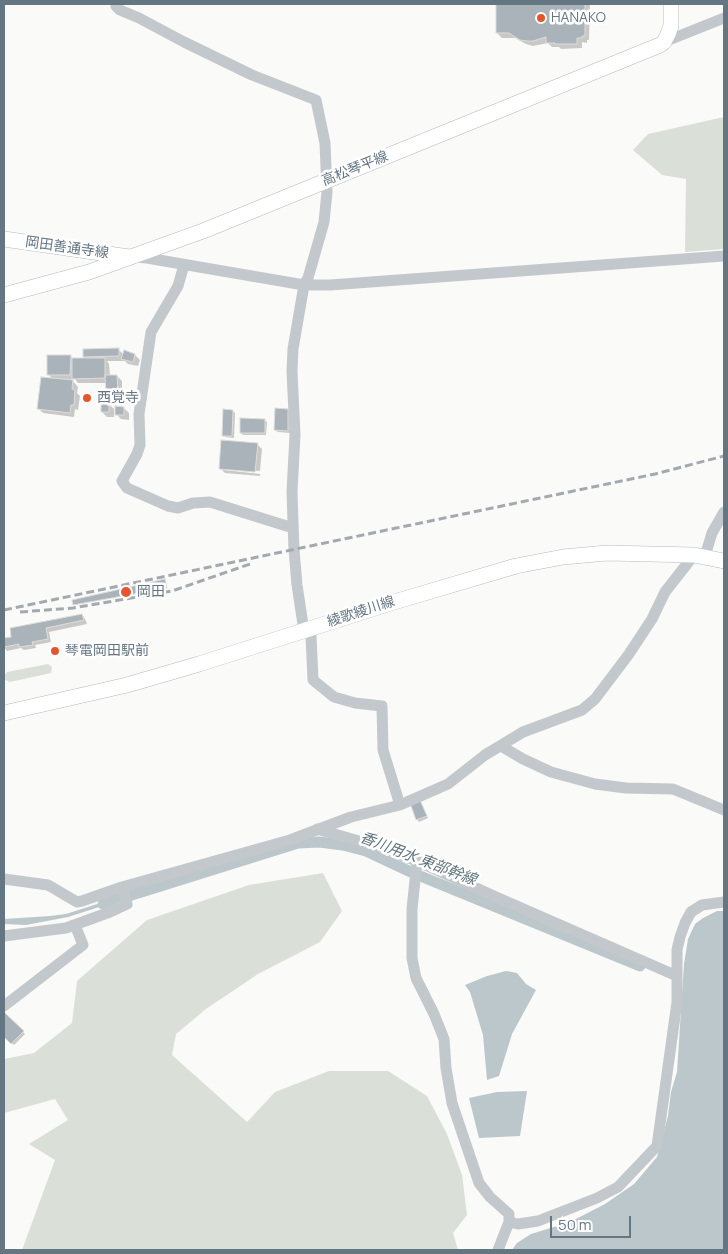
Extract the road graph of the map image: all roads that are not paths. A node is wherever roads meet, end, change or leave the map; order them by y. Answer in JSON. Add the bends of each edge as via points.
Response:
{"nodes":[{"id":1,"x":117,"y":4,"type":"edge"},
{"id":2,"x":670,"y":4,"type":"edge"},
{"id":3,"x":724,"y":18,"type":"edge"},
{"id":4,"x":664,"y":42,"type":"junction"},
{"id":5,"x":326,"y":181,"type":"junction"},
{"id":6,"x":4,"y":239,"type":"edge"},
{"id":7,"x":724,"y":256,"type":"edge"},
{"id":8,"x":131,"y":257,"type":"junction"},
{"id":9,"x":184,"y":265,"type":"junction"},
{"id":10,"x":304,"y":285,"type":"junction"},
{"id":11,"x":4,"y":295,"type":"edge"},
{"id":12,"x":724,"y":512,"type":"edge"},
{"id":13,"x":293,"y":528,"type":"junction"},
{"id":14,"x":700,"y":556,"type":"junction"},
{"id":15,"x":724,"y":561,"type":"edge"},
{"id":16,"x":306,"y":630,"type":"junction"},
{"id":17,"x":4,"y":713,"type":"edge"},
{"id":18,"x":501,"y":746,"type":"junction"},
{"id":19,"x":400,"y":805,"type":"junction"},
{"id":20,"x":724,"y":810,"type":"edge"},
{"id":21,"x":317,"y":830,"type":"junction"},
{"id":22,"x":417,"y":861,"type":"junction"},
{"id":23,"x":4,"y":879,"type":"edge"},
{"id":24,"x":124,"y":894,"type":"junction"},
{"id":25,"x":724,"y":902,"type":"edge"},
{"id":26,"x":75,"y":926,"type":"junction"},
{"id":27,"x":4,"y":936,"type":"edge"},
{"id":28,"x":677,"y":976,"type":"junction"},
{"id":29,"x":4,"y":1006,"type":"edge"},
{"id":30,"x":509,"y":1222,"type":"junction"},
{"id":31,"x":498,"y":1250,"type":"edge"}],
"edges":[{"from":1,"to":5,"type":"street","via":[[120,10],[252,75],[316,100],[325,143]]},
{"from":2,"to":4,"type":"main road","via":[[670,26]]},
{"from":3,"to":4,"type":"street"},
{"from":4,"to":5,"type":"main road","name":"高松琴平線"},
{"from":5,"to":8,"type":"main road","name":"高松琴平線"},
{"from":5,"to":10,"type":"street","via":[[324,222]]},
{"from":6,"to":8,"type":"main road","name":"岡田善通寺線"},
{"from":7,"to":10,"type":"street","via":[[362,284]]},
{"from":8,"to":9,"type":"street"},
{"from":8,"to":11,"type":"main road","name":"高松琴平線"},
{"from":9,"to":10,"type":"street"},
{"from":9,"to":13,"type":"street","via":[[178,286],[151,332],[139,414],[140,445],[122,481],[127,488],[168,506],[178,508],[210,502]]},
{"from":10,"to":13,"type":"street","via":[[293,349]]},
{"from":12,"to":14,"type":"street"},
{"from":13,"to":16,"type":"street","via":[[297,585]]},
{"from":14,"to":15,"type":"main road","name":"綾歌綾川線"},
{"from":14,"to":16,"type":"main road","name":"綾歌綾川線","via":[[608,553],[562,557],[462,581]]},
{"from":14,"to":18,"type":"street","via":[[664,592],[629,654],[595,699],[582,710],[524,732]]},
{"from":16,"to":17,"type":"main road","name":"綾歌綾川線","via":[[127,684]]},
{"from":16,"to":19,"type":"street","via":[[311,636],[312,680],[334,697],[382,706],[383,750]]},
{"from":18,"to":19,"type":"street","via":[[448,784]]},
{"from":18,"to":20,"type":"street","via":[[551,772],[595,784],[673,789]]},
{"from":19,"to":21,"type":"street","via":[[351,817]]},
{"from":21,"to":22,"type":"street"},
{"from":21,"to":24,"type":"street"},
{"from":22,"to":28,"type":"street"},
{"from":22,"to":30,"type":"street","via":[[412,910],[412,958],[416,978],[444,1039],[452,1103],[476,1176],[490,1197],[508,1214]]},
{"from":23,"to":24,"type":"street","via":[[48,885],[77,902]]},
{"from":24,"to":26,"type":"street","via":[[127,904]]},
{"from":25,"to":28,"type":"street","via":[[702,905],[688,918],[678,950]]},
{"from":26,"to":27,"type":"street"},
{"from":26,"to":29,"type":"street","via":[[83,945]]},
{"from":28,"to":30,"type":"street","via":[[677,1002],[657,1146],[618,1188],[538,1221]]},
{"from":30,"to":31,"type":"street"}]}
